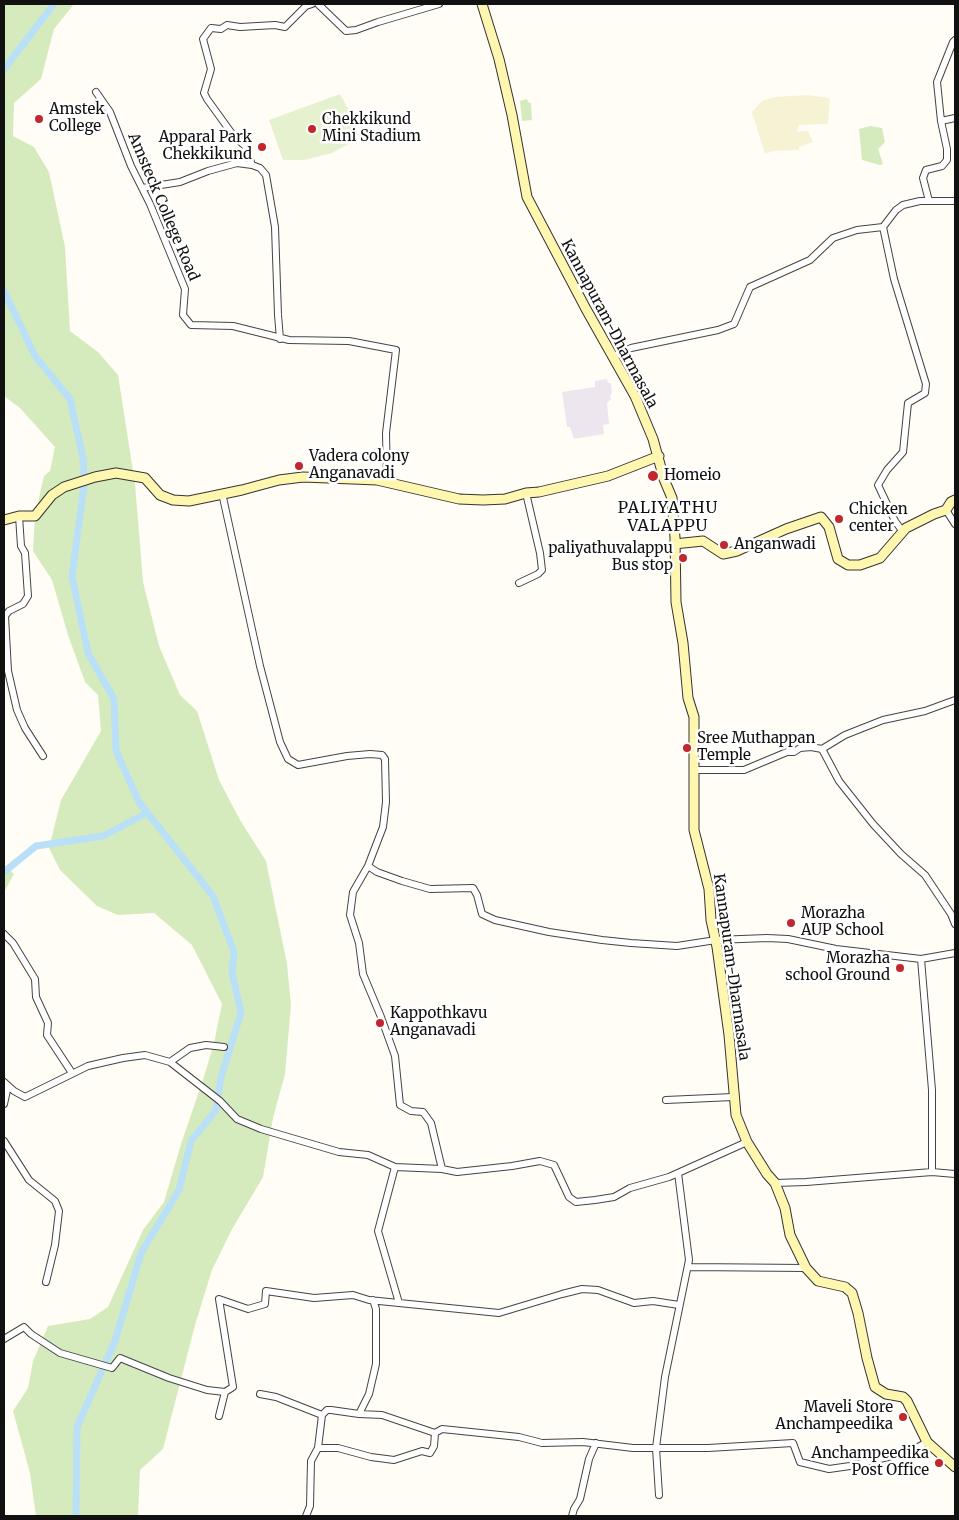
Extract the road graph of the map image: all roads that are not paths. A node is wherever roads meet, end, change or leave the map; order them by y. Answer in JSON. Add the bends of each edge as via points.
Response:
{"nodes":[{"id":1,"x":312,"y":4,"type":"edge"},
{"id":2,"x":318,"y":4,"type":"edge"},
{"id":3,"x":439,"y":4,"type":"edge"},
{"id":4,"x":482,"y":4,"type":"edge"},
{"id":5,"x":955,"y":40,"type":"edge"},
{"id":6,"x":96,"y":92,"type":"dead end"},
{"id":7,"x":955,"y":118,"type":"edge"},
{"id":8,"x":942,"y":121,"type":"junction"},
{"id":9,"x":252,"y":165,"type":"junction"},
{"id":10,"x":142,"y":188,"type":"junction"},
{"id":11,"x":929,"y":201,"type":"junction"},
{"id":12,"x":955,"y":201,"type":"edge"},
{"id":13,"x":883,"y":227,"type":"junction"},
{"id":14,"x":280,"y":339,"type":"junction"},
{"id":15,"x":614,"y":356,"type":"junction"},
{"id":16,"x":659,"y":456,"type":"junction"},
{"id":17,"x":387,"y":482,"type":"junction"},
{"id":18,"x":222,"y":493,"type":"junction"},
{"id":19,"x":526,"y":494,"type":"junction"},
{"id":20,"x":955,"y":500,"type":"edge"},
{"id":21,"x":946,"y":510,"type":"junction"},
{"id":22,"x":18,"y":516,"type":"junction"},
{"id":23,"x":4,"y":520,"type":"edge"},
{"id":24,"x":955,"y":524,"type":"edge"},
{"id":25,"x":903,"y":532,"type":"junction"},
{"id":26,"x":674,"y":544,"type":"junction"},
{"id":27,"x":519,"y":583,"type":"dead end"},
{"id":28,"x":5,"y":614,"type":"edge"},
{"id":29,"x":955,"y":700,"type":"edge"},
{"id":30,"x":822,"y":749,"type":"junction"},
{"id":31,"x":43,"y":756,"type":"dead end"},
{"id":32,"x":694,"y":770,"type":"junction"},
{"id":33,"x":368,"y":866,"type":"junction"},
{"id":34,"x":955,"y":924,"type":"edge"},
{"id":35,"x":4,"y":934,"type":"edge"},
{"id":36,"x":716,"y":940,"type":"junction"},
{"id":37,"x":955,"y":953,"type":"edge"},
{"id":38,"x":921,"y":959,"type":"junction"},
{"id":39,"x":224,"y":1047,"type":"dead end"},
{"id":40,"x":170,"y":1062,"type":"junction"},
{"id":41,"x":72,"y":1073,"type":"junction"},
{"id":42,"x":6,"y":1084,"type":"edge"},
{"id":43,"x":734,"y":1098,"type":"junction"},
{"id":44,"x":666,"y":1100,"type":"dead end"},
{"id":45,"x":4,"y":1104,"type":"edge"},
{"id":46,"x":4,"y":1141,"type":"edge"},
{"id":47,"x":747,"y":1142,"type":"junction"},
{"id":48,"x":395,"y":1168,"type":"junction"},
{"id":49,"x":442,"y":1169,"type":"junction"},
{"id":50,"x":932,"y":1172,"type":"junction"},
{"id":51,"x":678,"y":1173,"type":"junction"},
{"id":52,"x":955,"y":1174,"type":"edge"},
{"id":53,"x":775,"y":1183,"type":"junction"},
{"id":54,"x":688,"y":1267,"type":"junction"},
{"id":55,"x":806,"y":1268,"type":"junction"},
{"id":56,"x":46,"y":1282,"type":"dead end"},
{"id":57,"x":373,"y":1300,"type":"junction"},
{"id":58,"x":399,"y":1303,"type":"junction"},
{"id":59,"x":679,"y":1305,"type":"junction"},
{"id":60,"x":4,"y":1339,"type":"edge"},
{"id":61,"x":225,"y":1392,"type":"junction"},
{"id":62,"x":260,"y":1394,"type":"dead end"},
{"id":63,"x":359,"y":1414,"type":"junction"},
{"id":64,"x":322,"y":1415,"type":"junction"},
{"id":65,"x":219,"y":1416,"type":"dead end"},
{"id":66,"x":435,"y":1433,"type":"junction"},
{"id":67,"x":927,"y":1442,"type":"junction"},
{"id":68,"x":596,"y":1443,"type":"junction"},
{"id":69,"x":318,"y":1448,"type":"junction"},
{"id":70,"x":656,"y":1448,"type":"junction"},
{"id":71,"x":954,"y":1464,"type":"edge"},
{"id":72,"x":659,"y":1495,"type":"dead end"},
{"id":73,"x":306,"y":1516,"type":"edge"},
{"id":74,"x":572,"y":1516,"type":"edge"}],
"edges":[{"from":1,"to":9,"type":"street","via":[[284,27],[227,25],[221,29],[211,28],[203,39],[211,69],[204,93],[219,118],[245,146]]},
{"from":2,"to":3,"type":"street","via":[[346,30],[356,30]]},
{"from":4,"to":15,"type":"main road","name":"Kannapuram-Dharmasala","via":[[512,115],[527,198]]},
{"from":5,"to":8,"type":"street","via":[[938,82]]},
{"from":6,"to":10,"type":"street","name":"Amsteck College Road","via":[[110,112]]},
{"from":7,"to":8,"type":"street"},
{"from":8,"to":11,"type":"street","via":[[947,160],[942,166],[926,170],[923,178]]},
{"from":9,"to":10,"type":"street","via":[[237,163],[180,182]]},
{"from":9,"to":14,"type":"street","via":[[266,175],[271,201]]},
{"from":10,"to":14,"type":"street","name":"Amsteck College Road","via":[[185,289],[183,315],[191,325],[233,326]]},
{"from":11,"to":12,"type":"street"},
{"from":11,"to":13,"type":"street","via":[[903,205]]},
{"from":13,"to":15,"type":"street","via":[[857,230],[833,238],[810,260],[750,287],[734,324],[631,348]]},
{"from":13,"to":25,"type":"street","via":[[894,279],[926,384],[925,393],[908,403],[903,452],[878,485]]},
{"from":14,"to":17,"type":"street","name":"Amsteck College Road","via":[[348,341],[396,350],[386,433]]},
{"from":15,"to":16,"type":"main road","name":"Kannapuram-Dharmasala","via":[[635,396]]},
{"from":16,"to":19,"type":"main road","via":[[608,476]]},
{"from":16,"to":26,"type":"main road","name":"Kannapuram-Dharmasala","via":[[672,498]]},
{"from":17,"to":18,"type":"main road","via":[[303,477]]},
{"from":17,"to":19,"type":"main road","via":[[459,499],[505,499]]},
{"from":18,"to":22,"type":"main road","via":[[189,501],[173,500],[160,495],[145,478],[116,473],[64,487],[52,495],[35,516]]},
{"from":18,"to":33,"type":"street","via":[[273,718],[288,759],[298,765],[370,754],[382,755],[385,759],[383,827]]},
{"from":19,"to":27,"type":"street","via":[[542,570]]},
{"from":20,"to":21,"type":"main road"},
{"from":21,"to":24,"type":"street"},
{"from":21,"to":25,"type":"main road","via":[[922,519]]},
{"from":22,"to":23,"type":"main road"},
{"from":22,"to":28,"type":"street","via":[[28,596],[23,604]]},
{"from":25,"to":26,"type":"main road","via":[[880,558],[860,565],[848,565],[838,559],[829,527],[821,517],[723,554],[704,541]]},
{"from":26,"to":32,"type":"main road","name":"Kannapuram-Dharmasala","via":[[676,602],[688,698],[694,717]]},
{"from":28,"to":31,"type":"street","via":[[8,671],[17,710]]},
{"from":29,"to":30,"type":"street","via":[[925,711],[883,720],[845,735]]},
{"from":30,"to":32,"type":"street","via":[[800,748],[744,770]]},
{"from":30,"to":34,"type":"street","via":[[839,781],[873,824],[924,874]]},
{"from":32,"to":36,"type":"main road","name":"Kannapuram-Dharmasala","via":[[694,830],[709,888]]},
{"from":33,"to":36,"type":"street","via":[[402,882],[430,889],[473,888],[482,914],[516,925],[631,943],[677,946]]},
{"from":33,"to":49,"type":"street","via":[[353,892],[350,916],[359,943],[363,974],[395,1056],[400,1105],[422,1112],[431,1122]]},
{"from":35,"to":41,"type":"street","via":[[35,979],[36,997],[48,1023],[47,1035]]},
{"from":36,"to":38,"type":"street","via":[[788,939],[836,949]]},
{"from":36,"to":43,"type":"main road","name":"Kannapuram-Dharmasala"},
{"from":37,"to":38,"type":"street"},
{"from":38,"to":50,"type":"street","via":[[932,1090]]},
{"from":39,"to":40,"type":"street","via":[[206,1045],[190,1048]]},
{"from":40,"to":41,"type":"street","via":[[145,1055],[88,1066]]},
{"from":40,"to":48,"type":"street","via":[[218,1099],[237,1119],[339,1152],[368,1156]]},
{"from":41,"to":42,"type":"street","via":[[25,1097]]},
{"from":42,"to":45,"type":"street"},
{"from":43,"to":44,"type":"street"},
{"from":43,"to":47,"type":"main road","name":"Kannapuram-Dharmasala","via":[[736,1115]]},
{"from":46,"to":56,"type":"street","via":[[29,1180],[55,1201],[59,1211]]},
{"from":47,"to":51,"type":"street"},
{"from":47,"to":53,"type":"main road","name":"Kannapuram-Dharmasala"},
{"from":48,"to":49,"type":"street"},
{"from":48,"to":58,"type":"street","via":[[378,1231]]},
{"from":49,"to":51,"type":"street","via":[[457,1172],[540,1161],[554,1165],[569,1197],[576,1202],[614,1197],[630,1188]]},
{"from":50,"to":52,"type":"street"},
{"from":50,"to":53,"type":"street"},
{"from":51,"to":54,"type":"street"},
{"from":53,"to":55,"type":"main road","name":"Kannapuram-Dharmasala","via":[[785,1208],[790,1235]]},
{"from":54,"to":55,"type":"street"},
{"from":54,"to":59,"type":"street"},
{"from":55,"to":67,"type":"main road","name":"Kannapuram-Dharmasala","via":[[818,1281],[845,1287],[852,1293],[875,1388],[907,1401]]},
{"from":57,"to":58,"type":"street"},
{"from":57,"to":61,"type":"street","via":[[353,1295],[314,1298],[266,1291],[265,1304],[248,1309],[218,1299],[233,1387]]},
{"from":57,"to":63,"type":"street","via":[[376,1364]]},
{"from":58,"to":59,"type":"street","via":[[499,1313],[562,1294],[598,1290],[634,1303],[652,1301]]},
{"from":59,"to":70,"type":"street","via":[[664,1378]]},
{"from":60,"to":61,"type":"street","via":[[24,1327],[60,1353],[107,1367],[120,1358],[169,1378]]},
{"from":61,"to":65,"type":"street"},
{"from":62,"to":64,"type":"street"},
{"from":63,"to":64,"type":"street","via":[[328,1410]]},
{"from":63,"to":66,"type":"street","via":[[382,1415]]},
{"from":64,"to":69,"type":"street"},
{"from":66,"to":68,"type":"street","via":[[442,1429],[519,1437],[542,1443]]},
{"from":66,"to":69,"type":"street","via":[[430,1452],[422,1451],[394,1460],[338,1448]]},
{"from":67,"to":70,"type":"street","via":[[909,1452],[829,1469],[800,1462],[793,1443]]},
{"from":67,"to":71,"type":"main road","name":"Kannapuram-Dharmasala"},
{"from":68,"to":70,"type":"street"},
{"from":68,"to":74,"type":"street","via":[[580,1500]]},
{"from":69,"to":73,"type":"street","via":[[311,1461],[310,1506]]},
{"from":70,"to":72,"type":"street"}]}
